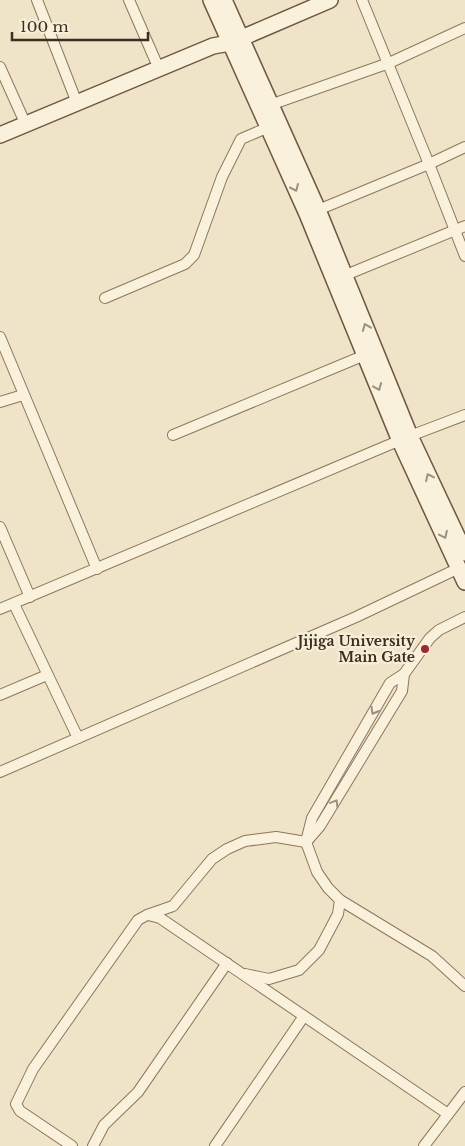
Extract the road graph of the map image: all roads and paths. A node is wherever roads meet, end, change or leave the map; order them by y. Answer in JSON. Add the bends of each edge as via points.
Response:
{"nodes":[{"id":1,"x":37,"y":0,"type":"edge"},
{"id":2,"x":129,"y":0,"type":"edge"},
{"id":3,"x":211,"y":0,"type":"edge"},
{"id":4,"x":224,"y":0,"type":"edge"},
{"id":5,"x":309,"y":0,"type":"edge"},
{"id":6,"x":330,"y":0,"type":"edge"},
{"id":7,"x":362,"y":0,"type":"edge"},
{"id":8,"x":465,"y":28,"type":"edge"},
{"id":9,"x":234,"y":37,"type":"junction"},
{"id":10,"x":389,"y":63,"type":"junction"},
{"id":11,"x":0,"y":67,"type":"edge"},
{"id":12,"x":159,"y":68,"type":"junction"},
{"id":13,"x":76,"y":103,"type":"junction"},
{"id":14,"x":270,"y":105,"type":"junction"},
{"id":15,"x":26,"y":125,"type":"junction"},
{"id":16,"x":268,"y":128,"type":"junction"},
{"id":17,"x":0,"y":135,"type":"edge"},
{"id":18,"x":465,"y":147,"type":"edge"},
{"id":19,"x":430,"y":164,"type":"junction"},
{"id":20,"x":318,"y":210,"type":"junction"},
{"id":21,"x":465,"y":226,"type":"edge"},
{"id":22,"x":454,"y":231,"type":"junction"},
{"id":23,"x":465,"y":256,"type":"edge"},
{"id":24,"x":339,"y":278,"type":"junction"},
{"id":25,"x":105,"y":298,"type":"dead end"},
{"id":26,"x":0,"y":337,"type":"edge"},
{"id":27,"x":365,"y":355,"type":"junction"},
{"id":28,"x":23,"y":395,"type":"junction"},
{"id":29,"x":0,"y":402,"type":"edge"},
{"id":30,"x":465,"y":415,"type":"edge"},
{"id":31,"x":172,"y":435,"type":"dead end"},
{"id":32,"x":405,"y":438,"type":"junction"},
{"id":33,"x":0,"y":527,"type":"edge"},
{"id":34,"x":465,"y":553,"type":"edge"},
{"id":35,"x":97,"y":569,"type":"junction"},
{"id":36,"x":462,"y":575,"type":"edge"},
{"id":37,"x":30,"y":597,"type":"junction"},
{"id":38,"x":14,"y":604,"type":"junction"},
{"id":39,"x":0,"y":610,"type":"edge"},
{"id":40,"x":465,"y":617,"type":"edge"},
{"id":41,"x":47,"y":675,"type":"junction"},
{"id":42,"x":0,"y":695,"type":"edge"},
{"id":43,"x":78,"y":738,"type":"junction"},
{"id":44,"x":0,"y":772,"type":"edge"},
{"id":45,"x":306,"y":842,"type":"junction"},
{"id":46,"x":340,"y":900,"type":"junction"},
{"id":47,"x":147,"y":915,"type":"junction"},
{"id":48,"x":227,"y":964,"type":"junction"},
{"id":49,"x":240,"y":972,"type":"junction"},
{"id":50,"x":465,"y":986,"type":"edge"},
{"id":51,"x":304,"y":1016,"type":"junction"},
{"id":52,"x":465,"y":1092,"type":"edge"},
{"id":53,"x":448,"y":1114,"type":"junction"},
{"id":54,"x":72,"y":1146,"type":"edge"},
{"id":55,"x":93,"y":1146,"type":"edge"},
{"id":56,"x":215,"y":1146,"type":"edge"},
{"id":57,"x":424,"y":1146,"type":"edge"}],
"edges":[{"from":1,"to":13,"type":"street"},
{"from":2,"to":12,"type":"street"},
{"from":3,"to":9,"type":"main road"},
{"from":4,"to":9,"type":"main road"},
{"from":5,"to":9,"type":"main road"},
{"from":6,"to":9,"type":"main road"},
{"from":7,"to":10,"type":"street"},
{"from":8,"to":10,"type":"street"},
{"from":9,"to":12,"type":"main road"},
{"from":9,"to":14,"type":"main road"},
{"from":9,"to":16,"type":"main road"},
{"from":10,"to":14,"type":"street"},
{"from":10,"to":19,"type":"street"},
{"from":11,"to":15,"type":"street"},
{"from":12,"to":13,"type":"main road"},
{"from":13,"to":15,"type":"main road"},
{"from":14,"to":20,"type":"main road"},
{"from":15,"to":17,"type":"main road"},
{"from":16,"to":24,"type":"main road","one_way":true},
{"from":16,"to":25,"type":"street","via":[[242,139],[222,177],[194,255],[185,264]]},
{"from":18,"to":19,"type":"street"},
{"from":19,"to":20,"type":"street"},
{"from":19,"to":22,"type":"street"},
{"from":20,"to":24,"type":"main road"},
{"from":21,"to":22,"type":"street"},
{"from":22,"to":23,"type":"street"},
{"from":22,"to":24,"type":"street"},
{"from":24,"to":27,"type":"main road"},
{"from":32,"to":24,"type":"main road","one_way":true},
{"from":26,"to":28,"type":"street"},
{"from":27,"to":31,"type":"street"},
{"from":27,"to":32,"type":"main road","one_way":true},
{"from":28,"to":29,"type":"street"},
{"from":28,"to":35,"type":"street"},
{"from":30,"to":32,"type":"street"},
{"from":34,"to":32,"type":"main road","one_way":true},
{"from":32,"to":35,"type":"street"},
{"from":32,"to":36,"type":"main road","one_way":true},
{"from":33,"to":37,"type":"street"},
{"from":35,"to":37,"type":"street"},
{"from":36,"to":43,"type":"street","via":[[356,617]]},
{"from":37,"to":38,"type":"street"},
{"from":38,"to":39,"type":"street"},
{"from":38,"to":41,"type":"street"},
{"from":40,"to":45,"type":"street","via":[[438,630],[404,674],[390,683],[316,809]]},
{"from":41,"to":42,"type":"street"},
{"from":41,"to":43,"type":"street"},
{"from":43,"to":44,"type":"street"},
{"from":45,"to":46,"type":"street","via":[[317,872]]},
{"from":45,"to":47,"type":"street","via":[[276,837],[245,841],[227,849],[212,859],[173,906]]},
{"from":46,"to":49,"type":"street","via":[[338,914],[319,950],[299,970],[269,978]]},
{"from":46,"to":50,"type":"street","via":[[432,956]]},
{"from":47,"to":48,"type":"street","via":[[160,918]]},
{"from":47,"to":54,"type":"street","via":[[138,920],[33,1069],[16,1104],[20,1111]]},
{"from":48,"to":49,"type":"street"},
{"from":48,"to":55,"type":"street","via":[[138,1092],[104,1125]]},
{"from":49,"to":51,"type":"street"},
{"from":51,"to":53,"type":"street"},
{"from":51,"to":56,"type":"street"},
{"from":52,"to":53,"type":"street"},
{"from":53,"to":57,"type":"street"}]}
